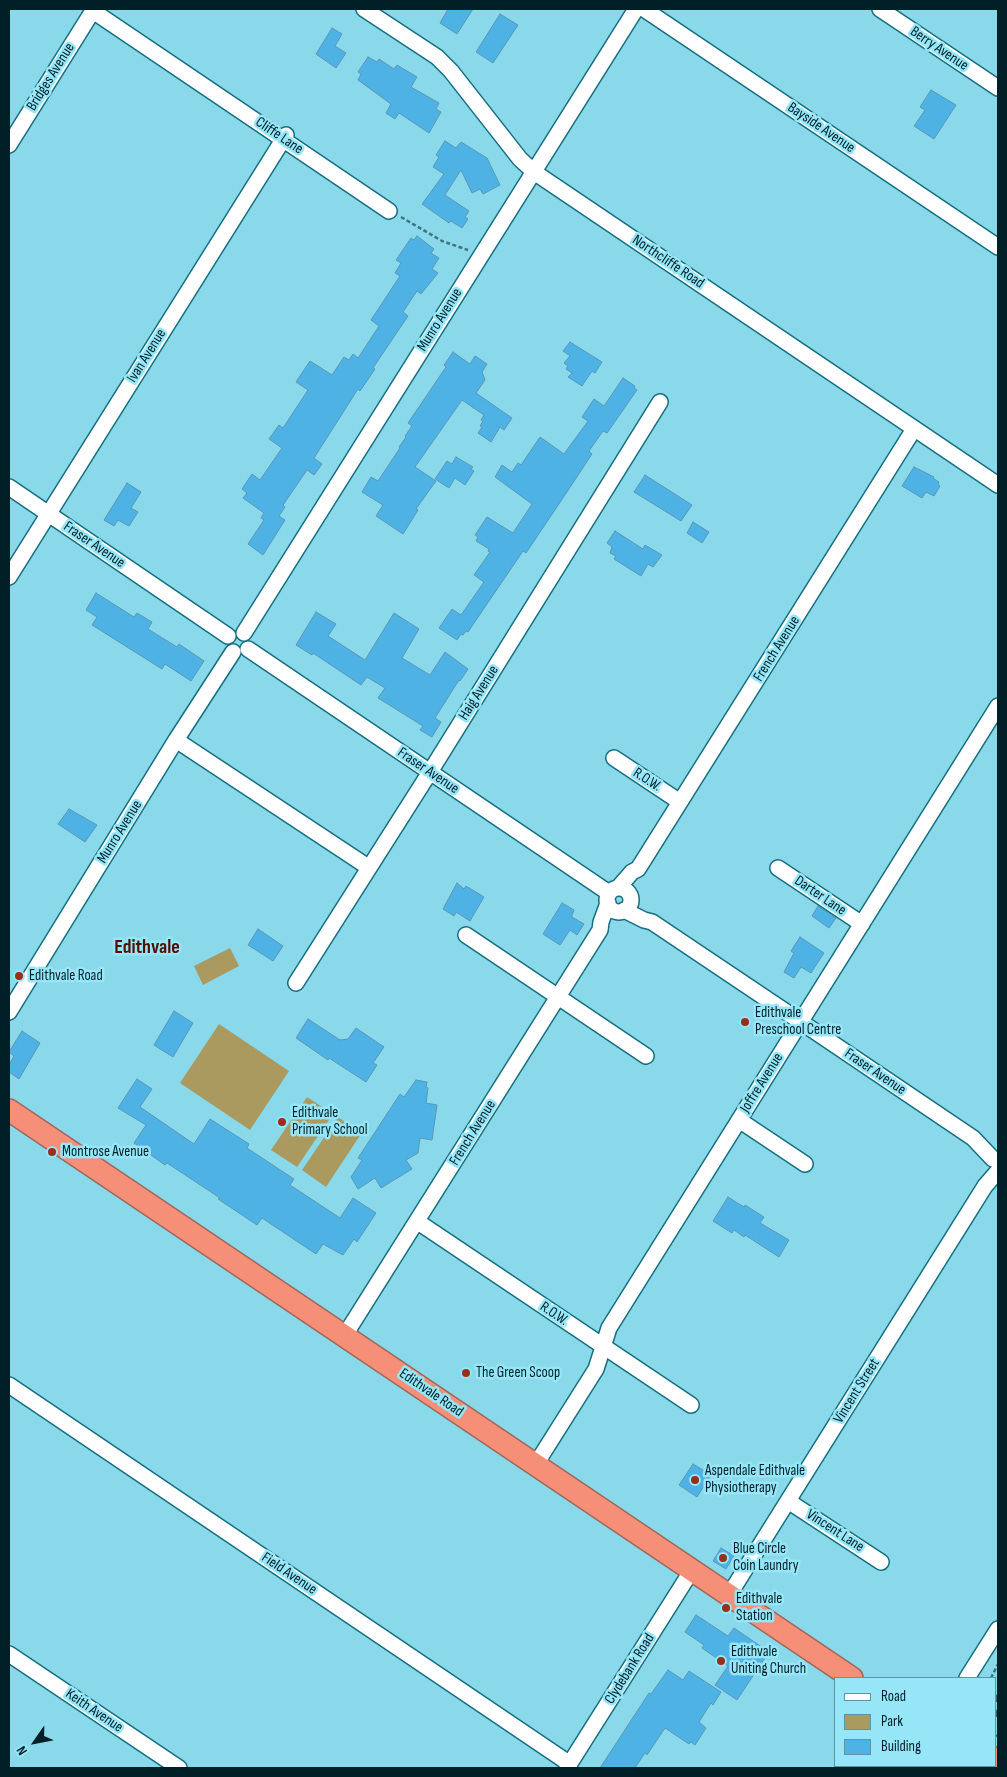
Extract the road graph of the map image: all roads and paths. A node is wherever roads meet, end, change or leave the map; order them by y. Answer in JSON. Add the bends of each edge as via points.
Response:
{"nodes":[{"id":1,"x":364,"y":9,"type":"edge"},
{"id":2,"x":636,"y":9,"type":"edge"},
{"id":3,"x":644,"y":9,"type":"edge"},
{"id":4,"x":880,"y":9,"type":"edge"},
{"id":5,"x":93,"y":10,"type":"edge"},
{"id":6,"x":998,"y":88,"type":"edge"},
{"id":7,"x":285,"y":137,"type":"junction"},
{"id":8,"x":9,"y":145,"type":"edge"},
{"id":9,"x":534,"y":172,"type":"junction"},
{"id":10,"x":389,"y":211,"type":"joint"},
{"id":11,"x":998,"y":247,"type":"edge"},
{"id":12,"x":468,"y":250,"type":"dead end"},
{"id":13,"x":660,"y":402,"type":"dead end"},
{"id":14,"x":914,"y":429,"type":"junction"},
{"id":15,"x":998,"y":486,"type":"edge"},
{"id":16,"x":9,"y":487,"type":"edge"},
{"id":17,"x":48,"y":514,"type":"junction"},
{"id":18,"x":9,"y":577,"type":"edge"},
{"id":19,"x":244,"y":633,"type":"junction"},
{"id":20,"x":228,"y":636,"type":"junction"},
{"id":21,"x":240,"y":651,"type":"junction"},
{"id":22,"x":998,"y":706,"type":"edge"},
{"id":23,"x":176,"y":740,"type":"junction"},
{"id":24,"x":614,"y":758,"type":"dead end"},
{"id":25,"x":430,"y":772,"type":"junction"},
{"id":26,"x":680,"y":802,"type":"junction"},
{"id":27,"x":368,"y":868,"type":"junction"},
{"id":28,"x":778,"y":868,"type":"dead end"},
{"id":29,"x":620,"y":900,"type":"junction"},
{"id":30,"x":862,"y":924,"type":"junction"},
{"id":31,"x":466,"y":935,"type":"dead end"},
{"id":32,"x":296,"y":983,"type":"dead end"},
{"id":33,"x":558,"y":997,"type":"junction"},
{"id":34,"x":9,"y":1012,"type":"edge"},
{"id":35,"x":801,"y":1022,"type":"junction"},
{"id":36,"x":646,"y":1056,"type":"dead end"},
{"id":37,"x":9,"y":1110,"type":"edge"},
{"id":38,"x":739,"y":1120,"type":"junction"},
{"id":39,"x":996,"y":1159,"type":"edge"},
{"id":40,"x":806,"y":1164,"type":"dead end"},
{"id":41,"x":418,"y":1222,"type":"junction"},
{"id":42,"x":345,"y":1336,"type":"junction"},
{"id":43,"x":603,"y":1346,"type":"junction"},
{"id":44,"x":9,"y":1385,"type":"edge"},
{"id":45,"x":691,"y":1406,"type":"dead end"},
{"id":46,"x":536,"y":1464,"type":"junction"},
{"id":47,"x":788,"y":1501,"type":"junction"},
{"id":48,"x":881,"y":1562,"type":"dead end"},
{"id":49,"x":692,"y":1570,"type":"junction"},
{"id":50,"x":729,"y":1595,"type":"junction"},
{"id":51,"x":998,"y":1629,"type":"edge"},
{"id":52,"x":9,"y":1654,"type":"edge"},
{"id":53,"x":998,"y":1664,"type":"edge"},
{"id":54,"x":851,"y":1677,"type":"edge"},
{"id":55,"x":968,"y":1677,"type":"edge"},
{"id":56,"x":992,"y":1677,"type":"edge"},
{"id":57,"x":569,"y":1766,"type":"edge"},
{"id":58,"x":179,"y":1768,"type":"edge"}],
"edges":[{"from":1,"to":9,"type":"street","name":"Northcliffe Road","via":[[436,57],[451,71],[520,159]]},
{"from":2,"to":9,"type":"street","name":"Munro Avenue"},
{"from":3,"to":11,"type":"street","name":"Bayside Avenue"},
{"from":4,"to":6,"type":"street","name":"Berry Avenue"},
{"from":5,"to":7,"type":"street","name":"Cliffe Lane"},
{"from":5,"to":8,"type":"street","name":"Bridges Avenue"},
{"from":7,"to":10,"type":"street","name":"Cliffe Lane"},
{"from":7,"to":17,"type":"street","name":"Ivan Avenue"},
{"from":9,"to":14,"type":"street","name":"Northcliffe Road"},
{"from":9,"to":19,"type":"street","name":"Munro Avenue"},
{"from":10,"to":12,"type":"path","via":[[391,209],[442,241]]},
{"from":13,"to":25,"type":"street","name":"Haig Avenue"},
{"from":14,"to":15,"type":"street","name":"Northcliffe Road"},
{"from":14,"to":26,"type":"street","name":"French Avenue"},
{"from":16,"to":17,"type":"street","name":"Fraser Avenue"},
{"from":17,"to":18,"type":"street","name":"Ivan Avenue"},
{"from":17,"to":20,"type":"street","name":"Fraser Avenue"},
{"from":19,"to":20,"type":"street","via":[[237,630]]},
{"from":19,"to":21,"type":"street","via":[[250,641]]},
{"from":20,"to":21,"type":"street","via":[[227,646]]},
{"from":21,"to":23,"type":"street","name":"Munro Avenue"},
{"from":21,"to":25,"type":"street","name":"Fraser Avenue"},
{"from":22,"to":30,"type":"street","name":"Joffre Avenue"},
{"from":23,"to":27,"type":"street"},
{"from":23,"to":34,"type":"street","name":"Munro Avenue"},
{"from":24,"to":26,"type":"street","name":"R.O.W."},
{"from":25,"to":27,"type":"street","name":"Haig Avenue"},
{"from":25,"to":29,"type":"street","name":"Fraser Avenue"},
{"from":26,"to":29,"type":"street","name":"French Avenue","via":[[638,869],[638,877]]},
{"from":27,"to":32,"type":"street","name":"Haig Avenue"},
{"from":28,"to":30,"type":"street","name":"Darter Lane"},
{"from":29,"to":33,"type":"street","name":"French Avenue","via":[[607,928],[600,930]]},
{"from":29,"to":35,"type":"street","name":"Fraser Avenue","via":[[644,920],[652,922]]},
{"from":30,"to":35,"type":"street","name":"Joffre Avenue"},
{"from":31,"to":33,"type":"street"},
{"from":33,"to":36,"type":"street"},
{"from":33,"to":41,"type":"street","name":"French Avenue"},
{"from":35,"to":38,"type":"street","name":"Joffre Avenue"},
{"from":35,"to":39,"type":"street","name":"Fraser Avenue","via":[[973,1138]]},
{"from":37,"to":42,"type":"highway","name":"Edithvale Road"},
{"from":38,"to":40,"type":"street"},
{"from":38,"to":43,"type":"street","name":"Joffre Avenue","via":[[609,1328]]},
{"from":39,"to":47,"type":"street","name":"Vincent Street","via":[[985,1186]]},
{"from":41,"to":42,"type":"street","name":"French Avenue"},
{"from":41,"to":43,"type":"street","name":"R.O.W."},
{"from":42,"to":46,"type":"highway","name":"Edithvale Road"},
{"from":43,"to":45,"type":"street","name":"R.O.W."},
{"from":43,"to":46,"type":"street","name":"Joffre Avenue","via":[[594,1372]]},
{"from":44,"to":57,"type":"street","name":"Field Avenue"},
{"from":46,"to":49,"type":"highway","name":"Edithvale Road"},
{"from":47,"to":48,"type":"street","name":"Vincent Lane"},
{"from":47,"to":50,"type":"street","name":"Vincent Street"},
{"from":49,"to":50,"type":"highway","name":"Edithvale Road"},
{"from":49,"to":57,"type":"street","name":"Clydebank Road"},
{"from":50,"to":54,"type":"highway","name":"Edithvale Road"},
{"from":51,"to":55,"type":"street"},
{"from":52,"to":58,"type":"street","name":"Keith Avenue"},
{"from":53,"to":56,"type":"path"}]}
